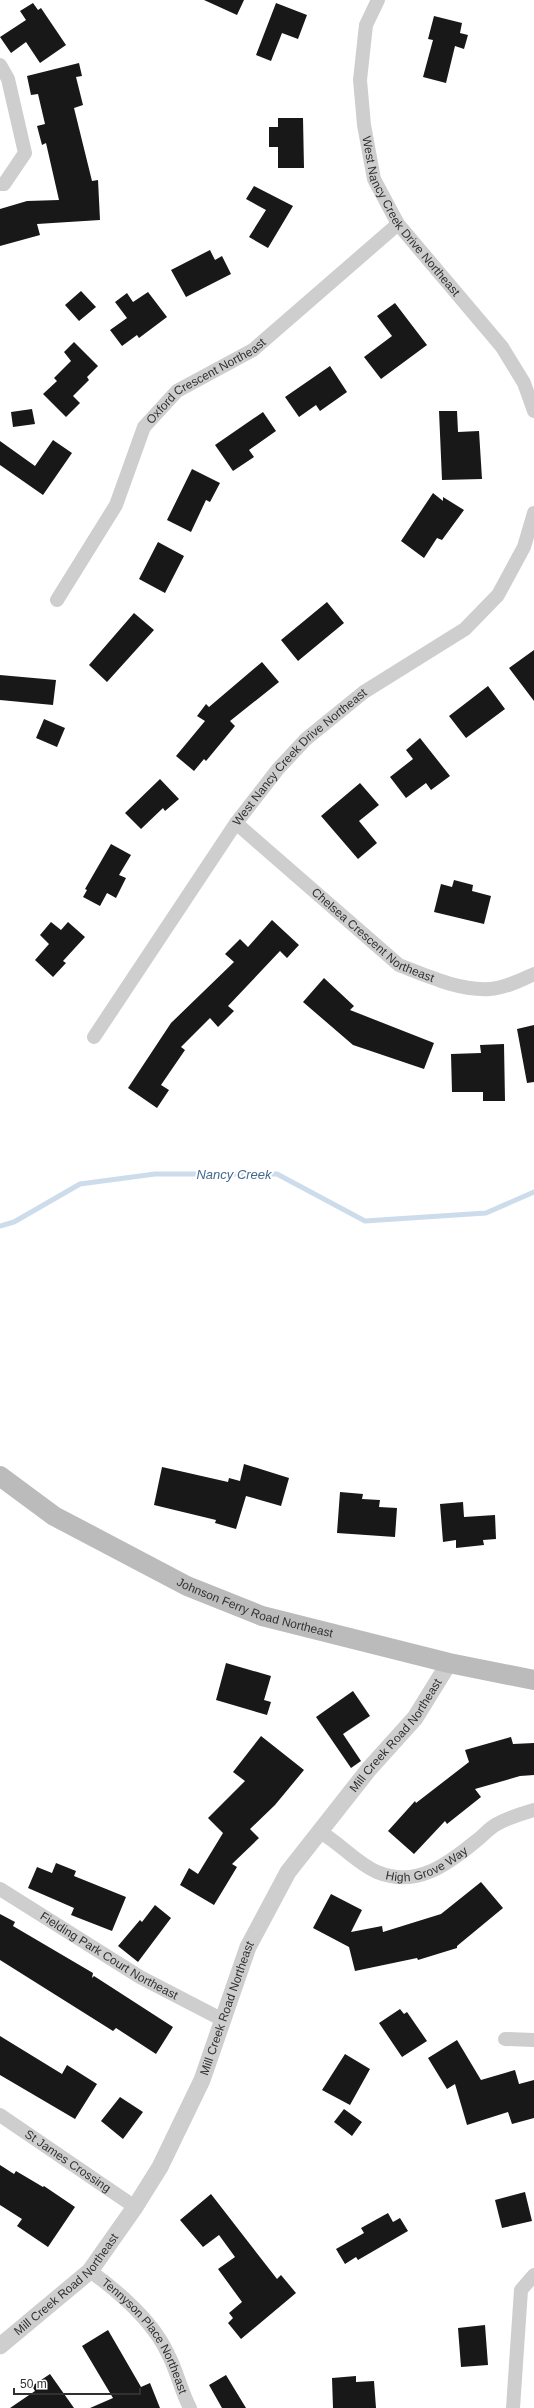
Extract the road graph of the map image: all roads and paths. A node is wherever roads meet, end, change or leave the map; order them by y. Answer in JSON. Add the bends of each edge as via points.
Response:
{"nodes":[{"id":1,"x":378,"y":0,"type":"edge"},
{"id":2,"x":0,"y":65,"type":"edge"},
{"id":3,"x":0,"y":184,"type":"edge"},
{"id":4,"x":398,"y":224,"type":"junction"},
{"id":5,"x":534,"y":411,"type":"edge"},
{"id":6,"x":534,"y":513,"type":"edge"},
{"id":7,"x":57,"y":600,"type":"dead end"},
{"id":8,"x":236,"y":823,"type":"junction"},
{"id":9,"x":534,"y":974,"type":"edge"},
{"id":10,"x":94,"y":1037,"type":"dead end"},
{"id":11,"x":0,"y":1476,"type":"edge"},
{"id":12,"x":450,"y":1663,"type":"junction"},
{"id":13,"x":534,"y":1680,"type":"edge"},
{"id":14,"x":534,"y":1810,"type":"edge"},
{"id":15,"x":320,"y":1832,"type":"junction"},
{"id":16,"x":0,"y":1889,"type":"edge"},
{"id":17,"x":221,"y":2019,"type":"junction"},
{"id":18,"x":505,"y":2040,"type":"dead end"},
{"id":19,"x":534,"y":2040,"type":"edge"},
{"id":20,"x":0,"y":2115,"type":"edge"},
{"id":21,"x":135,"y":2207,"type":"junction"},
{"id":22,"x":90,"y":2271,"type":"junction"},
{"id":23,"x":534,"y":2275,"type":"edge"},
{"id":24,"x":0,"y":2346,"type":"edge"},
{"id":25,"x":190,"y":2408,"type":"edge"},
{"id":26,"x":514,"y":2408,"type":"edge"}],
"edges":[{"from":1,"to":4,"type":"street","name":"West Nancy Creek Drive Northeast","via":[[366,25],[360,80],[364,126],[374,180]]},
{"from":2,"to":3,"type":"street","via":[[8,79],[24,153],[4,184]]},
{"from":4,"to":5,"type":"street","name":"West Nancy Creek Drive Northeast","via":[[502,346],[524,383]]},
{"from":4,"to":7,"type":"street","name":"Oxford Crescent Northeast","via":[[252,350],[177,391],[144,427],[116,505]]},
{"from":6,"to":8,"type":"street","name":"West Nancy Creek Drive Northeast","via":[[524,547],[498,595],[466,629],[364,692],[306,739],[278,769]]},
{"from":8,"to":9,"type":"street","name":"Chelsea Crescent Northeast","via":[[399,965],[432,978],[463,986],[491,989]]},
{"from":8,"to":10,"type":"street","name":"West Nancy Creek Drive Northeast"},
{"from":11,"to":12,"type":"main road","name":"Johnson Ferry Road Northeast","via":[[54,1516],[187,1586],[262,1616]]},
{"from":12,"to":13,"type":"main road","name":"Johnson Ferry Road Northeast"},
{"from":12,"to":15,"type":"street","name":"Mill Creek Road Northeast","via":[[415,1718],[369,1769]]},
{"from":14,"to":15,"type":"street","name":"High Grove Way","via":[[496,1824],[450,1862],[419,1876],[399,1877],[377,1872]]},
{"from":15,"to":17,"type":"street","name":"Mill Creek Road Northeast","via":[[288,1872],[248,1947]]},
{"from":16,"to":17,"type":"street","name":"Fielding Park Court Northeast","via":[[140,1977]]},
{"from":17,"to":21,"type":"street","name":"Mill Creek Road Northeast","via":[[202,2080],[160,2167]]},
{"from":18,"to":19,"type":"street"},
{"from":20,"to":21,"type":"street","name":"St James Crossing"},
{"from":21,"to":22,"type":"street","name":"Mill Creek Road Northeast"},
{"from":22,"to":24,"type":"street","name":"Mill Creek Road Northeast"},
{"from":22,"to":25,"type":"street","name":"Tennyson Place Northeast","via":[[108,2284],[146,2321],[168,2352]]},
{"from":23,"to":26,"type":"street","via":[[521,2290]]}]}
